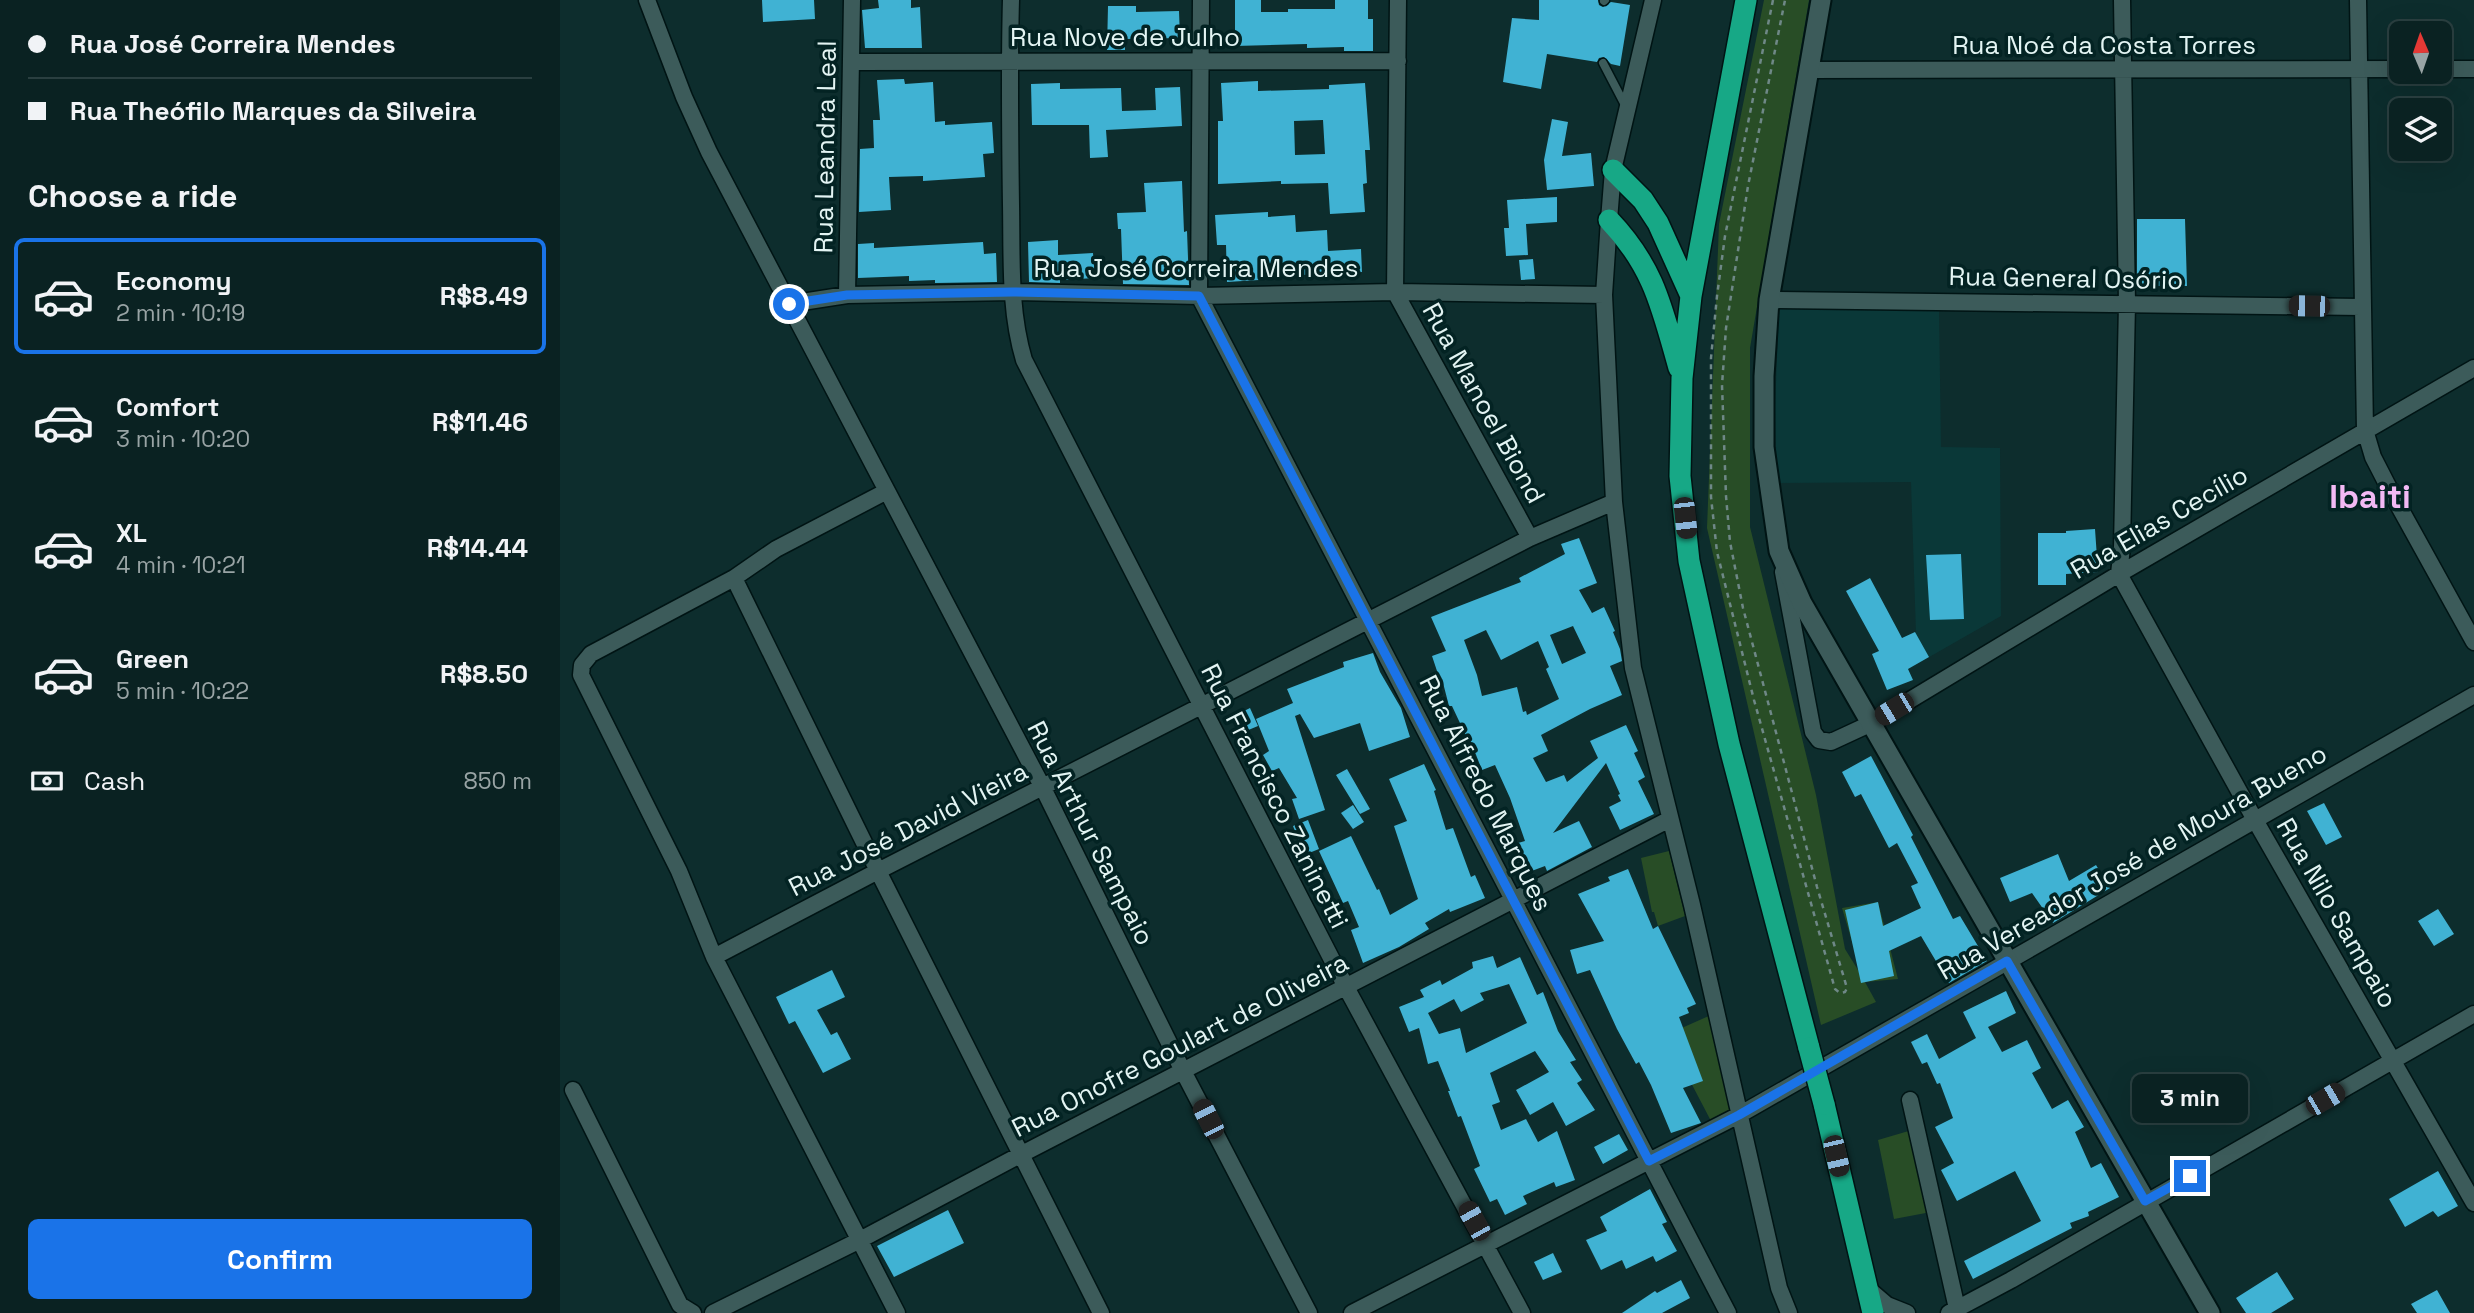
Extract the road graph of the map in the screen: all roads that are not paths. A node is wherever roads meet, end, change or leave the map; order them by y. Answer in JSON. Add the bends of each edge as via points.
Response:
{"nodes":[{"id":1,"x":647,"y":0,"type":"edge"},
{"id":2,"x":852,"y":0,"type":"edge"},
{"id":3,"x":1011,"y":0,"type":"edge"},
{"id":4,"x":1201,"y":0,"type":"edge"},
{"id":5,"x":1398,"y":0,"type":"edge"},
{"id":6,"x":1653,"y":0,"type":"edge"},
{"id":7,"x":1746,"y":0,"type":"edge"},
{"id":8,"x":1821,"y":0,"type":"edge"},
{"id":9,"x":2122,"y":0,"type":"edge"},
{"id":10,"x":2358,"y":0,"type":"edge"},
{"id":11,"x":1009,"y":61,"type":"junction"},
{"id":12,"x":1398,"y":61,"type":"junction"},
{"id":13,"x":851,"y":62,"type":"junction"},
{"id":14,"x":1201,"y":62,"type":"junction"},
{"id":15,"x":1603,"y":63,"type":"dead end"},
{"id":16,"x":2358,"y":69,"type":"junction"},
{"id":17,"x":2389,"y":69,"type":"edge"},
{"id":18,"x":2452,"y":69,"type":"edge"},
{"id":19,"x":2474,"y":69,"type":"edge"},
{"id":20,"x":1808,"y":70,"type":"junction"},
{"id":21,"x":2123,"y":70,"type":"junction"},
{"id":22,"x":1627,"y":110,"type":"junction"},
{"id":23,"x":1614,"y":170,"type":"junction"},
{"id":24,"x":1609,"y":220,"type":"junction"},
{"id":25,"x":1013,"y":292,"type":"junction"},
{"id":26,"x":1395,"y":292,"type":"junction"},
{"id":27,"x":847,"y":295,"type":"junction"},
{"id":28,"x":1604,"y":295,"type":"junction"},
{"id":29,"x":1199,"y":296,"type":"junction"},
{"id":30,"x":1691,"y":296,"type":"junction"},
{"id":31,"x":1769,"y":300,"type":"junction"},
{"id":32,"x":2127,"y":303,"type":"junction"},
{"id":33,"x":789,"y":304,"type":"junction"},
{"id":34,"x":2361,"y":307,"type":"junction"},
{"id":35,"x":2474,"y":368,"type":"edge"},
{"id":36,"x":1682,"y":378,"type":"junction"},
{"id":37,"x":2365,"y":430,"type":"junction"},
{"id":38,"x":887,"y":491,"type":"junction"},
{"id":39,"x":1614,"y":502,"type":"junction"},
{"id":40,"x":1530,"y":538,"type":"junction"},
{"id":41,"x":1779,"y":551,"type":"junction"},
{"id":42,"x":2119,"y":574,"type":"junction"},
{"id":43,"x":734,"y":578,"type":"junction"},
{"id":44,"x":1368,"y":621,"type":"junction"},
{"id":45,"x":2474,"y":642,"type":"edge"},
{"id":46,"x":2474,"y":695,"type":"edge"},
{"id":47,"x":1201,"y":707,"type":"junction"},
{"id":48,"x":1872,"y":723,"type":"junction"},
{"id":49,"x":1043,"y":788,"type":"junction"},
{"id":50,"x":1670,"y":819,"type":"junction"},
{"id":51,"x":2255,"y":820,"type":"junction"},
{"id":52,"x":878,"y":871,"type":"junction"},
{"id":53,"x":1514,"y":900,"type":"junction"},
{"id":54,"x":714,"y":957,"type":"junction"},
{"id":55,"x":2007,"y":961,"type":"junction"},
{"id":56,"x":1346,"y":986,"type":"junction"},
{"id":57,"x":2474,"y":1014,"type":"edge"},
{"id":58,"x":2393,"y":1060,"type":"junction"},
{"id":59,"x":1183,"y":1071,"type":"junction"},
{"id":60,"x":573,"y":1090,"type":"dead end"},
{"id":61,"x":1910,"y":1100,"type":"dead end"},
{"id":62,"x":1739,"y":1115,"type":"junction"},
{"id":63,"x":1020,"y":1155,"type":"junction"},
{"id":64,"x":1649,"y":1161,"type":"junction"},
{"id":65,"x":2145,"y":1201,"type":"junction"},
{"id":66,"x":2474,"y":1203,"type":"edge"},
{"id":67,"x":859,"y":1241,"type":"junction"},
{"id":68,"x":1486,"y":1244,"type":"junction"},
{"id":69,"x":1865,"y":1286,"type":"junction"},
{"id":70,"x":1954,"y":1311,"type":"edge"},
{"id":71,"x":692,"y":1313,"type":"edge"},
{"id":72,"x":713,"y":1313,"type":"edge"},
{"id":73,"x":897,"y":1313,"type":"edge"},
{"id":74,"x":1101,"y":1313,"type":"edge"},
{"id":75,"x":1308,"y":1313,"type":"edge"},
{"id":76,"x":1352,"y":1313,"type":"edge"},
{"id":77,"x":1522,"y":1313,"type":"edge"},
{"id":78,"x":1728,"y":1313,"type":"edge"},
{"id":79,"x":1789,"y":1313,"type":"edge"},
{"id":80,"x":1873,"y":1313,"type":"edge"},
{"id":81,"x":1907,"y":1313,"type":"edge"},
{"id":82,"x":2210,"y":1313,"type":"edge"}],
"edges":[{"from":1,"to":33,"type":"street","name":"Rua Arthur Sampaio","via":[[709,152]]},
{"from":2,"to":13,"type":"street","name":"Rua Leandra Leal"},
{"from":3,"to":11,"type":"street","name":"Rua Francisco Zaninetti"},
{"from":4,"to":14,"type":"street"},
{"from":5,"to":12,"type":"street"},
{"from":6,"to":22,"type":"street"},
{"from":7,"to":30,"type":"highway"},
{"from":8,"to":20,"type":"street"},
{"from":9,"to":21,"type":"street"},
{"from":10,"to":16,"type":"street"},
{"from":11,"to":13,"type":"street","name":"Rua Nove de Julho"},
{"from":11,"to":14,"type":"street","name":"Rua Nove de Julho"},
{"from":11,"to":25,"type":"street","name":"Rua Francisco Zaninetti"},
{"from":12,"to":14,"type":"street","name":"Rua Nove de Julho"},
{"from":12,"to":26,"type":"street"},
{"from":13,"to":27,"type":"street","name":"Rua Leandra Leal"},
{"from":14,"to":29,"type":"street"},
{"from":15,"to":22,"type":"lane"},
{"from":16,"to":17,"type":"street","name":"Rua Noé da Costa Torres"},
{"from":16,"to":21,"type":"street","name":"Rua Noé da Costa Torres"},
{"from":16,"to":34,"type":"street"},
{"from":18,"to":19,"type":"street"},
{"from":20,"to":21,"type":"street","name":"Rua Noé da Costa Torres"},
{"from":20,"to":31,"type":"street"},
{"from":21,"to":32,"type":"street"},
{"from":22,"to":23,"type":"street"},
{"from":23,"to":24,"type":"street"},
{"from":23,"to":30,"type":"highway","via":[[1658,223]]},
{"from":24,"to":28,"type":"street"},
{"from":24,"to":36,"type":"highway","via":[[1652,279]]},
{"from":25,"to":27,"type":"street","name":"Rua José Correira Mendes"},
{"from":25,"to":29,"type":"street","name":"Rua José Correira Mendes"},
{"from":25,"to":47,"type":"street","name":"Rua Francisco Zaninetti","via":[[1016,333],[1024,360]]},
{"from":26,"to":28,"type":"street","name":"Rua José Correira Mendes"},
{"from":26,"to":29,"type":"street","name":"Rua José Correira Mendes"},
{"from":26,"to":40,"type":"street","name":"Rua Manoel Biond"},
{"from":27,"to":33,"type":"street","name":"Rua José Correira Mendes"},
{"from":28,"to":39,"type":"street"},
{"from":29,"to":44,"type":"street","name":"Rua Alfredo Marques"},
{"from":30,"to":36,"type":"highway"},
{"from":31,"to":32,"type":"street","name":"Rua General Osório"},
{"from":31,"to":41,"type":"street","via":[[1764,447]]},
{"from":32,"to":34,"type":"street","name":"Rua General Osório"},
{"from":32,"to":42,"type":"street"},
{"from":33,"to":38,"type":"street","name":"Rua Arthur Sampaio"},
{"from":34,"to":37,"type":"street"},
{"from":35,"to":37,"type":"street","name":"Rua Elias Cecílio"},
{"from":36,"to":69,"type":"highway","bridge":true,"via":[[1680,476],[1689,561],[1729,744],[1824,1104]]},
{"from":37,"to":42,"type":"street","name":"Rua Elias Cecílio"},
{"from":37,"to":45,"type":"street","via":[[2390,492]]},
{"from":38,"to":43,"type":"street","via":[[776,549]]},
{"from":38,"to":49,"type":"street","name":"Rua Arthur Sampaio"},
{"from":39,"to":40,"type":"street","name":"Rua José David Vieira"},
{"from":39,"to":50,"type":"street","via":[[1633,667]]},
{"from":40,"to":44,"type":"street","name":"Rua José David Vieira"},
{"from":41,"to":48,"type":"street","via":[[1802,603]]},
{"from":41,"to":48,"type":"street","name":"Rua Elias Cecílio","via":[[1813,732],[1819,740],[1831,742]]},
{"from":42,"to":48,"type":"street","name":"Rua Elias Cecílio"},
{"from":42,"to":51,"type":"street","name":"Rua Nilo Sampaio"},
{"from":43,"to":52,"type":"street"},
{"from":43,"to":54,"type":"street","via":[[591,654],[581,675],[679,871]]},
{"from":44,"to":47,"type":"street","name":"Rua José David Vieira"},
{"from":44,"to":53,"type":"street","name":"Rua Alfredo Marques"},
{"from":46,"to":51,"type":"street","name":"Rua Vereador José de Moura Bueno"},
{"from":47,"to":49,"type":"street","name":"Rua José David Vieira"},
{"from":47,"to":56,"type":"street","name":"Rua Francisco Zaninetti"},
{"from":48,"to":55,"type":"street"},
{"from":49,"to":52,"type":"street","name":"Rua José David Vieira"},
{"from":49,"to":59,"type":"street","name":"Rua Arthur Sampaio"},
{"from":50,"to":53,"type":"street","name":"Rua Onofre Goulart de Oliveira"},
{"from":50,"to":62,"type":"street"},
{"from":51,"to":55,"type":"street","name":"Rua Vereador José de Moura Bueno"},
{"from":51,"to":58,"type":"street","name":"Rua Nilo Sampaio"},
{"from":52,"to":54,"type":"street","name":"Rua José David Vieira"},
{"from":52,"to":63,"type":"street"},
{"from":53,"to":56,"type":"street","name":"Rua Onofre Goulart de Oliveira"},
{"from":53,"to":64,"type":"street","name":"Rua Alfredo Marques"},
{"from":54,"to":67,"type":"street"},
{"from":55,"to":62,"type":"street","name":"Rua Vereador José de Moura Bueno"},
{"from":55,"to":65,"type":"street"},
{"from":56,"to":59,"type":"street","name":"Rua Onofre Goulart de Oliveira"},
{"from":56,"to":68,"type":"street","name":"Rua Francisco Zaninetti"},
{"from":57,"to":58,"type":"street"},
{"from":58,"to":65,"type":"street"},
{"from":58,"to":66,"type":"street","name":"Rua Nilo Sampaio"},
{"from":59,"to":63,"type":"street","name":"Rua Onofre Goulart de Oliveira"},
{"from":59,"to":75,"type":"street","name":"Rua Arthur Sampaio"},
{"from":60,"to":71,"type":"street","via":[[680,1306]]},
{"from":61,"to":70,"type":"street"},
{"from":62,"to":64,"type":"street","name":"Rua Vereador José de Moura Bueno"},
{"from":62,"to":79,"type":"street","via":[[1779,1288]]},
{"from":63,"to":67,"type":"street","name":"Rua Onofre Goulart de Oliveira"},
{"from":63,"to":74,"type":"street"},
{"from":64,"to":68,"type":"street","name":"Rua Vereador José de Moura Bueno"},
{"from":64,"to":78,"type":"street","name":"Rua Alfredo Marques"},
{"from":65,"to":70,"type":"street"},
{"from":65,"to":82,"type":"street"},
{"from":67,"to":72,"type":"street","name":"Rua Onofre Goulart de Oliveira"},
{"from":67,"to":73,"type":"street"},
{"from":68,"to":76,"type":"street","name":"Rua Vereador José de Moura Bueno"},
{"from":68,"to":77,"type":"street","name":"Rua Francisco Zaninetti"},
{"from":69,"to":80,"type":"highway"},
{"from":69,"to":81,"type":"street","via":[[1887,1305]]}]}
